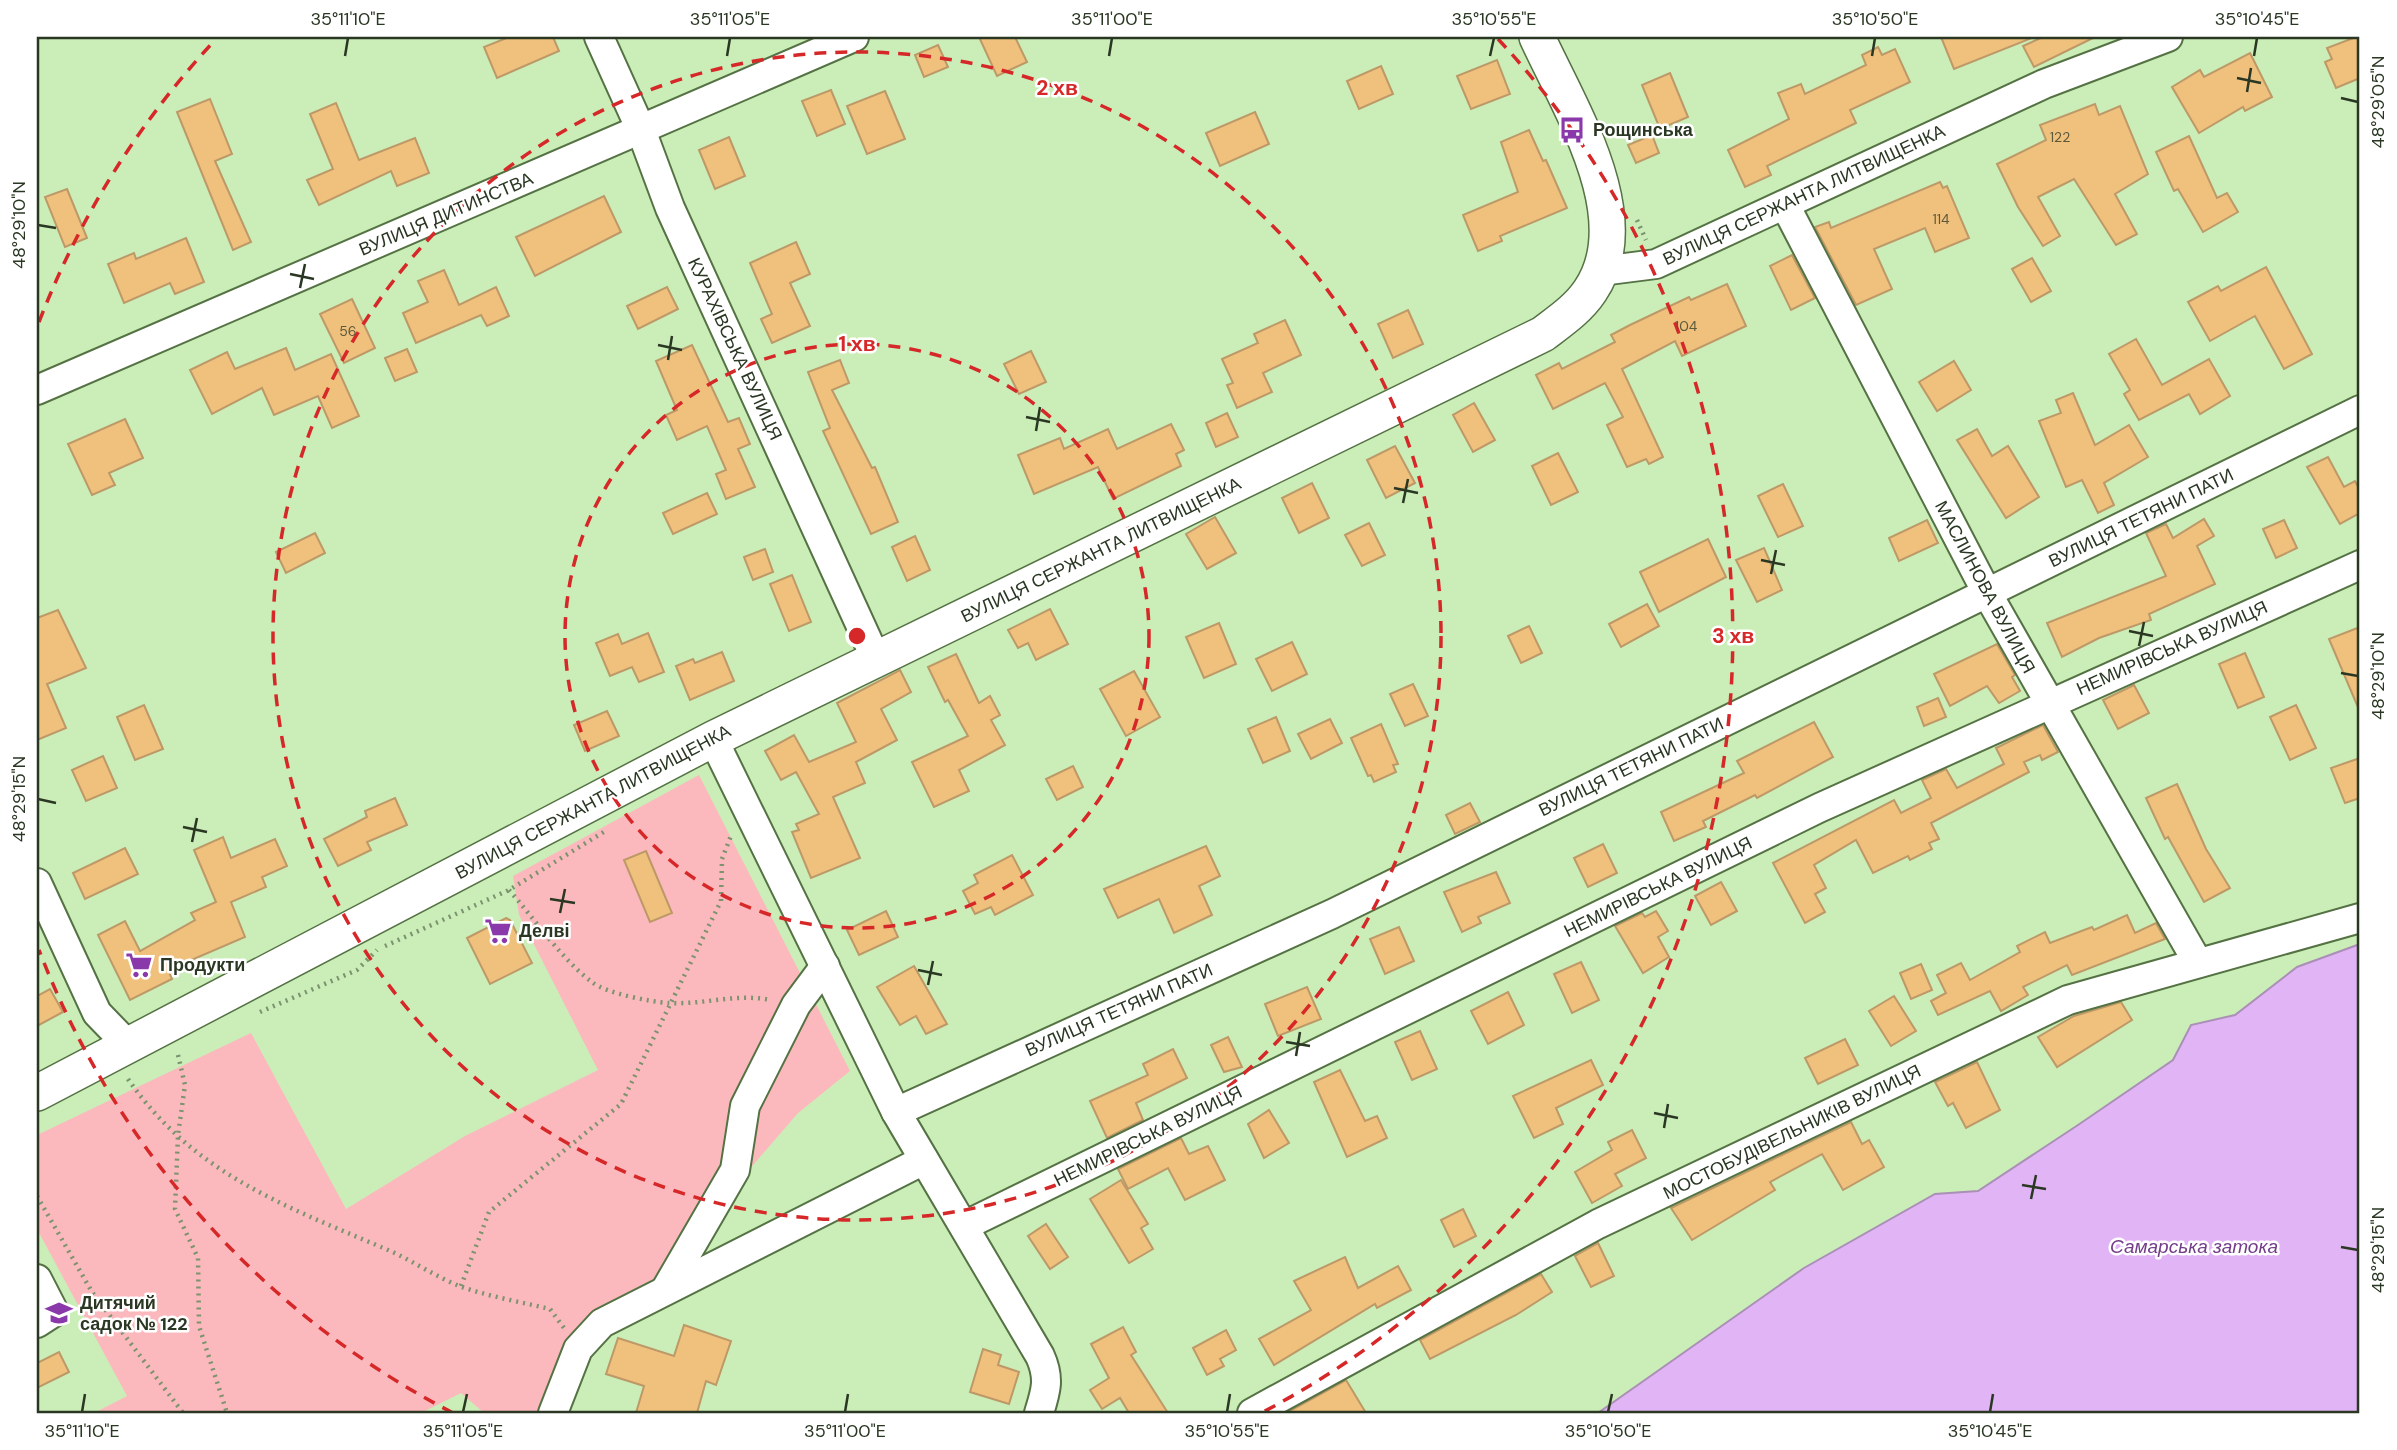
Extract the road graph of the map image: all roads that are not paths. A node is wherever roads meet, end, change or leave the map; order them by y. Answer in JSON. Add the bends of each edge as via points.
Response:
{"nodes":[{"id":1,"x":599,"y":37,"type":"edge"},
{"id":2,"x":854,"y":37,"type":"edge"},
{"id":3,"x":1537,"y":37,"type":"edge"},
{"id":4,"x":2168,"y":37,"type":"edge"},
{"id":5,"x":641,"y":130,"type":"junction"},
{"id":6,"x":1785,"y":205,"type":"junction"},
{"id":7,"x":1601,"y":271,"type":"junction"},
{"id":8,"x":37,"y":390,"type":"edge"},
{"id":9,"x":2360,"y":410,"type":"edge"},
{"id":10,"x":2360,"y":565,"type":"edge"},
{"id":11,"x":1987,"y":593,"type":"junction"},
{"id":12,"x":876,"y":659,"type":"junction"},
{"id":13,"x":2048,"y":703,"type":"junction"},
{"id":14,"x":713,"y":739,"type":"junction"},
{"id":15,"x":37,"y":883,"type":"edge"},
{"id":16,"x":2360,"y":918,"type":"edge"},
{"id":17,"x":2198,"y":963,"type":"junction"},
{"id":18,"x":825,"y":966,"type":"junction"},
{"id":19,"x":128,"y":1045,"type":"junction"},
{"id":20,"x":37,"y":1093,"type":"edge"},
{"id":21,"x":896,"y":1112,"type":"junction"},
{"id":22,"x":924,"y":1160,"type":"junction"},
{"id":23,"x":964,"y":1226,"type":"junction"},
{"id":24,"x":37,"y":1279,"type":"edge"},
{"id":25,"x":666,"y":1289,"type":"junction"},
{"id":26,"x":37,"y":1323,"type":"edge"},
{"id":27,"x":1048,"y":1386,"type":"junction"},
{"id":28,"x":553,"y":1413,"type":"edge"},
{"id":29,"x":1039,"y":1413,"type":"edge"},
{"id":30,"x":1060,"y":1413,"type":"edge"},
{"id":31,"x":1252,"y":1413,"type":"edge"}],
"edges":[{"from":1,"to":5,"type":"street","name":"КУРАХІВСЬКА ВУЛИЦЯ"},
{"from":2,"to":5,"type":"street","name":"ВУЛИЦЯ ДИТИНСТВА"},
{"from":3,"to":7,"type":"main road","via":[[1602,187],[1609,237]]},
{"from":4,"to":6,"type":"street","name":"ВУЛИЦЯ СЕРЖАНТА ЛИТВИЩЕНКА","via":[[2044,84]]},
{"from":5,"to":8,"type":"street","name":"ВУЛИЦЯ ДИТИНСТВА"},
{"from":5,"to":12,"type":"street","name":"КУРАХІВСЬКА ВУЛИЦЯ","via":[[670,208]]},
{"from":6,"to":7,"type":"street","name":"ВУЛИЦЯ СЕРЖАНТА ЛИТВИЩЕНКА","via":[[1656,264]]},
{"from":6,"to":11,"type":"street","name":"МАСЛИНОВА ВУЛИЦЯ"},
{"from":7,"to":12,"type":"main road","name":"ВУЛИЦЯ СЕРЖАНТА ЛИТВИЩЕНКА","via":[[1578,306],[1543,334]]},
{"from":9,"to":11,"type":"street","name":"ВУЛИЦЯ ТЕТЯНИ ПАТИ"},
{"from":10,"to":13,"type":"street","name":"НЕМИРІВСЬКА ВУЛИЦЯ"},
{"from":11,"to":13,"type":"street","name":"МАСЛИНОВА ВУЛИЦЯ"},
{"from":11,"to":21,"type":"street","name":"ВУЛИЦЯ ТЕТЯНИ ПАТИ","via":[[1332,914]]},
{"from":12,"to":14,"type":"main road","name":"ВУЛИЦЯ СЕРЖАНТА ЛИТВИЩЕНКА"},
{"from":13,"to":17,"type":"street","name":"МАСЛИНОВА ВУЛИЦЯ"},
{"from":13,"to":23,"type":"street","name":"НЕМИРІВСЬКА ВУЛИЦЯ","via":[[1819,808]]},
{"from":14,"to":18,"type":"street"},
{"from":14,"to":19,"type":"main road","name":"ВУЛИЦЯ СЕРЖАНТА ЛИТВИЩЕНКА"},
{"from":15,"to":19,"type":"street","via":[[97,1013]]},
{"from":16,"to":17,"type":"street","name":"МОСТОБУДІВЕЛЬНИКІВ ВУЛИЦЯ"},
{"from":17,"to":31,"type":"street","name":"МОСТОБУДІВЕЛЬНИКІВ ВУЛИЦЯ","via":[[2068,1000],[1598,1224]]},
{"from":18,"to":21,"type":"street"},
{"from":18,"to":25,"type":"street","via":[[796,1006],[745,1107],[735,1170]]},
{"from":19,"to":20,"type":"main road","name":"ВУЛИЦЯ СЕРЖАНТА ЛИТВИЩЕНКА"},
{"from":21,"to":22,"type":"street"},
{"from":22,"to":23,"type":"street"},
{"from":22,"to":25,"type":"street"},
{"from":23,"to":27,"type":"street","via":[[1040,1356]]},
{"from":24,"to":26,"type":"street","via":[[54,1312]]},
{"from":25,"to":28,"type":"street","via":[[602,1322],[578,1349]]},
{"from":27,"to":29,"type":"street"},
{"from":27,"to":30,"type":"street"}]}
